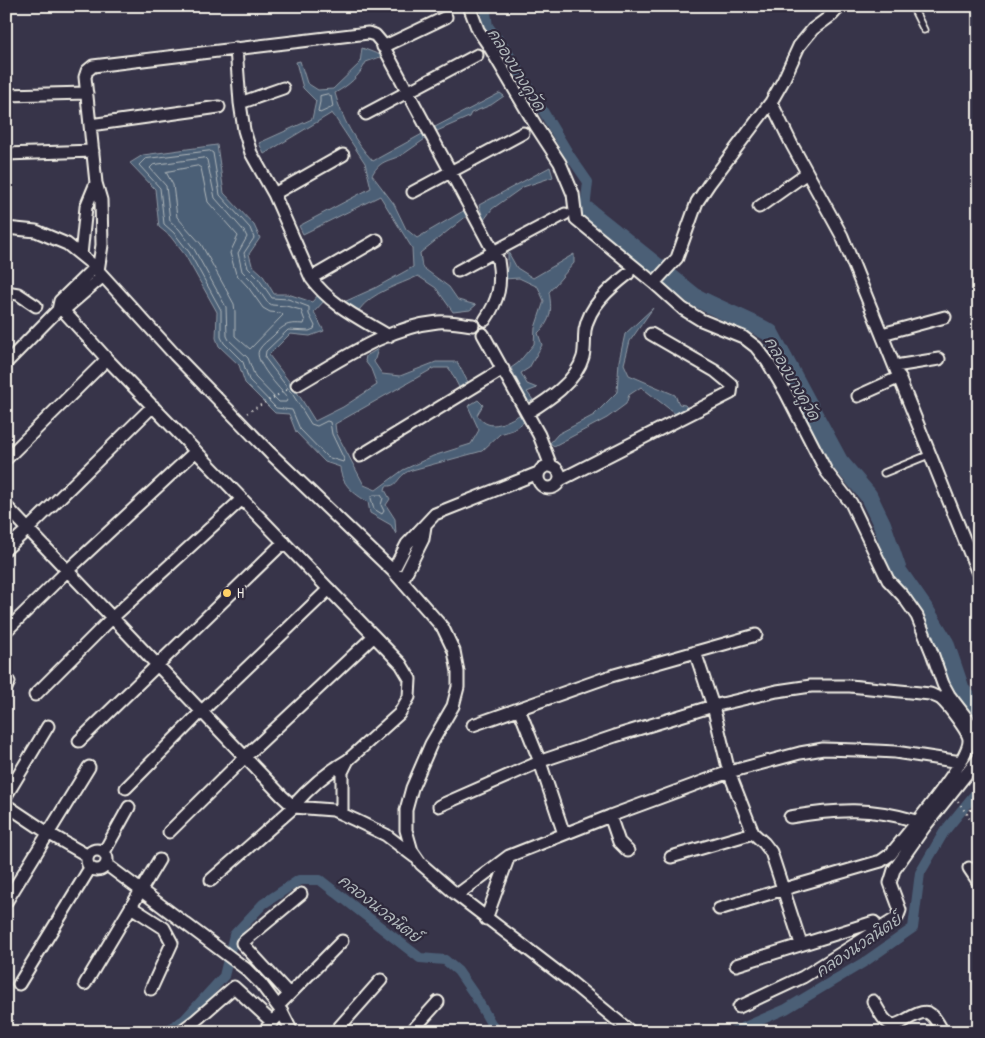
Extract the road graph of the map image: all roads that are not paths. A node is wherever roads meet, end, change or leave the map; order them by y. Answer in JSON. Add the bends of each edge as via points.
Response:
{"nodes":[{"id":1,"x":469,"y":6,"type":"edge"},
{"id":2,"x":840,"y":6,"type":"edge"},
{"id":3,"x":912,"y":6,"type":"edge"},
{"id":4,"x":446,"y":16,"type":"dead end"},
{"id":5,"x":924,"y":30,"type":"dead end"},
{"id":6,"x":383,"y":47,"type":"junction"},
{"id":7,"x":236,"y":48,"type":"junction"},
{"id":8,"x":477,"y":56,"type":"dead end"},
{"id":9,"x":284,"y":88,"type":"dead end"},
{"id":10,"x":407,"y":92,"type":"junction"},
{"id":11,"x":87,"y":93,"type":"junction"},
{"id":12,"x":6,"y":95,"type":"edge"},
{"id":13,"x":771,"y":102,"type":"junction"},
{"id":14,"x":240,"y":103,"type":"junction"},
{"id":15,"x":219,"y":107,"type":"dead end"},
{"id":16,"x":366,"y":114,"type":"dead end"},
{"id":17,"x":90,"y":125,"type":"junction"},
{"id":18,"x":523,"y":133,"type":"dead end"},
{"id":19,"x":93,"y":151,"type":"junction"},
{"id":20,"x":6,"y":154,"type":"edge"},
{"id":21,"x":343,"y":155,"type":"dead end"},
{"id":22,"x":452,"y":172,"type":"junction"},
{"id":23,"x":807,"y":173,"type":"junction"},
{"id":24,"x":96,"y":183,"type":"junction"},
{"id":25,"x":413,"y":192,"type":"dead end"},
{"id":26,"x":274,"y":194,"type":"junction"},
{"id":27,"x":759,"y":207,"type":"dead end"},
{"id":28,"x":565,"y":214,"type":"dead end"},
{"id":29,"x":6,"y":228,"type":"edge"},
{"id":30,"x":376,"y":240,"type":"dead end"},
{"id":31,"x":493,"y":251,"type":"junction"},
{"id":32,"x":81,"y":255,"type":"junction"},
{"id":33,"x":99,"y":271,"type":"junction"},
{"id":34,"x":458,"y":271,"type":"dead end"},
{"id":35,"x":628,"y":274,"type":"dead end"},
{"id":36,"x":311,"y":278,"type":"junction"},
{"id":37,"x":656,"y":280,"type":"junction"},
{"id":38,"x":6,"y":292,"type":"edge"},
{"id":39,"x":36,"y":306,"type":"dead end"},
{"id":40,"x":60,"y":308,"type":"junction"},
{"id":41,"x":945,"y":318,"type":"dead end"},
{"id":42,"x":485,"y":320,"type":"junction"},
{"id":43,"x":473,"y":325,"type":"junction"},
{"id":44,"x":483,"y":334,"type":"junction"},
{"id":45,"x":651,"y":334,"type":"dead end"},
{"id":46,"x":882,"y":334,"type":"junction"},
{"id":47,"x":389,"y":336,"type":"junction"},
{"id":48,"x":939,"y":358,"type":"dead end"},
{"id":49,"x":107,"y":359,"type":"junction"},
{"id":50,"x":6,"y":363,"type":"edge"},
{"id":51,"x":503,"y":369,"type":"junction"},
{"id":52,"x":898,"y":372,"type":"junction"},
{"id":53,"x":297,"y":384,"type":"road end"},
{"id":54,"x":858,"y":396,"type":"dead end"},
{"id":55,"x":153,"y":406,"type":"junction"},
{"id":56,"x":533,"y":409,"type":"junction"},
{"id":57,"x":196,"y":451,"type":"junction"},
{"id":58,"x":930,"y":454,"type":"junction"},
{"id":59,"x":360,"y":456,"type":"dead end"},
{"id":60,"x":6,"y":459,"type":"edge"},
{"id":61,"x":551,"y":466,"type":"junction"},
{"id":62,"x":538,"y":473,"type":"junction"},
{"id":63,"x":884,"y":473,"type":"dead end"},
{"id":64,"x":560,"y":480,"type":"junction"},
{"id":65,"x":242,"y":499,"type":"junction"},
{"id":66,"x":6,"y":506,"type":"edge"},
{"id":67,"x":426,"y":524,"type":"junction"},
{"id":68,"x":28,"y":529,"type":"junction"},
{"id":69,"x":284,"y":542,"type":"junction"},
{"id":70,"x":6,"y":549,"type":"edge"},
{"id":71,"x":67,"y":571,"type":"junction"},
{"id":72,"x":393,"y":571,"type":"junction"},
{"id":73,"x":979,"y":576,"type":"edge"},
{"id":74,"x":402,"y":581,"type":"junction"},
{"id":75,"x":329,"y":589,"type":"junction"},
{"id":76,"x":112,"y":618,"type":"junction"},
{"id":77,"x":6,"y":631,"type":"edge"},
{"id":78,"x":374,"y":636,"type":"junction"},
{"id":79,"x":756,"y":636,"type":"dead end"},
{"id":80,"x":695,"y":652,"type":"junction"},
{"id":81,"x":157,"y":665,"type":"junction"},
{"id":82,"x":35,"y":695,"type":"dead end"},
{"id":83,"x":713,"y":706,"type":"junction"},
{"id":84,"x":519,"y":709,"type":"junction"},
{"id":85,"x":202,"y":711,"type":"junction"},
{"id":86,"x":473,"y":725,"type":"dead end"},
{"id":87,"x":48,"y":726,"type":"dead end"},
{"id":88,"x":979,"y":734,"type":"edge"},
{"id":89,"x":79,"y":741,"type":"dead end"},
{"id":90,"x":245,"y":757,"type":"junction"},
{"id":91,"x":979,"y":758,"type":"edge"},
{"id":92,"x":348,"y":760,"type":"junction"},
{"id":93,"x":540,"y":762,"type":"junction"},
{"id":94,"x":960,"y":762,"type":"junction"},
{"id":95,"x":88,"y":767,"type":"dead end"},
{"id":96,"x":730,"y":772,"type":"junction"},
{"id":97,"x":126,"y":788,"type":"dead end"},
{"id":98,"x":6,"y":796,"type":"edge"},
{"id":99,"x":6,"y":805,"type":"edge"},
{"id":100,"x":439,"y":806,"type":"dead end"},
{"id":101,"x":129,"y":807,"type":"dead end"},
{"id":102,"x":294,"y":807,"type":"junction"},
{"id":103,"x":342,"y":814,"type":"junction"},
{"id":104,"x":610,"y":816,"type":"junction"},
{"id":105,"x":790,"y":817,"type":"dead end"},
{"id":106,"x":916,"y":822,"type":"junction"},
{"id":107,"x":169,"y":832,"type":"dead end"},
{"id":108,"x":48,"y":833,"type":"junction"},
{"id":109,"x":753,"y":833,"type":"junction"},
{"id":110,"x":564,"y":834,"type":"junction"},
{"id":111,"x":628,"y":851,"type":"dead end"},
{"id":112,"x":104,"y":852,"type":"junction"},
{"id":113,"x":88,"y":856,"type":"junction"},
{"id":114,"x":509,"y":856,"type":"junction"},
{"id":115,"x":671,"y":857,"type":"dead end"},
{"id":116,"x":416,"y":858,"type":"junction"},
{"id":117,"x":159,"y":860,"type":"dead end"},
{"id":118,"x":107,"y":865,"type":"junction"},
{"id":119,"x":90,"y":868,"type":"junction"},
{"id":120,"x":969,"y":868,"type":"dead end"},
{"id":121,"x":211,"y":880,"type":"dead end"},
{"id":122,"x":979,"y":883,"type":"edge"},
{"id":123,"x":784,"y":889,"type":"junction"},
{"id":124,"x":140,"y":890,"type":"junction"},
{"id":125,"x":301,"y":894,"type":"dead end"},
{"id":126,"x":457,"y":895,"type":"junction"},
{"id":127,"x":6,"y":902,"type":"edge"},
{"id":128,"x":131,"y":906,"type":"junction"},
{"id":129,"x":719,"y":909,"type":"dead end"},
{"id":130,"x":486,"y":919,"type":"junction"},
{"id":131,"x":874,"y":922,"type":"dead end"},
{"id":132,"x":342,"y":942,"type":"dead end"},
{"id":133,"x":801,"y":944,"type":"junction"},
{"id":134,"x":736,"y":965,"type":"dead end"},
{"id":135,"x":381,"y":980,"type":"dead end"},
{"id":136,"x":19,"y":984,"type":"dead end"},
{"id":137,"x":85,"y":984,"type":"dead end"},
{"id":138,"x":150,"y":989,"type":"dead end"},
{"id":139,"x":289,"y":994,"type":"junction"},
{"id":140,"x":873,"y":1001,"type":"dead end"},
{"id":141,"x":438,"y":1002,"type":"dead end"},
{"id":142,"x":740,"y":1007,"type":"dead end"},
{"id":143,"x":280,"y":1009,"type":"junction"},
{"id":144,"x":272,"y":1022,"type":"junction"},
{"id":145,"x":180,"y":1032,"type":"edge"},
{"id":146,"x":263,"y":1032,"type":"edge"},
{"id":147,"x":292,"y":1032,"type":"edge"},
{"id":148,"x":335,"y":1032,"type":"edge"},
{"id":149,"x":411,"y":1032,"type":"edge"},
{"id":150,"x":631,"y":1032,"type":"edge"},
{"id":151,"x":943,"y":1032,"type":"edge"}],
"edges":[{"from":1,"to":37,"type":"street","via":[[478,30],[560,163],[573,194],[576,219]]},
{"from":2,"to":13,"type":"street","via":[[798,46]]},
{"from":3,"to":5,"type":"lane"},
{"from":4,"to":6,"type":"street"},
{"from":6,"to":7,"type":"street","via":[[378,38],[368,33]]},
{"from":6,"to":10,"type":"street"},
{"from":7,"to":11,"type":"street","via":[[93,66],[85,77]]},
{"from":7,"to":14,"type":"street"},
{"from":8,"to":10,"type":"street"},
{"from":9,"to":14,"type":"street"},
{"from":10,"to":16,"type":"street"},
{"from":10,"to":22,"type":"street"},
{"from":11,"to":12,"type":"street"},
{"from":11,"to":17,"type":"street"},
{"from":13,"to":23,"type":"street"},
{"from":13,"to":37,"type":"street","via":[[697,202],[677,258]]},
{"from":14,"to":26,"type":"street","via":[[251,152]]},
{"from":15,"to":17,"type":"street"},
{"from":17,"to":19,"type":"street"},
{"from":18,"to":22,"type":"street"},
{"from":19,"to":20,"type":"street"},
{"from":19,"to":24,"type":"street"},
{"from":21,"to":26,"type":"street"},
{"from":22,"to":25,"type":"street"},
{"from":22,"to":31,"type":"street"},
{"from":23,"to":27,"type":"street"},
{"from":23,"to":46,"type":"street","via":[[842,236]]},
{"from":24,"to":32,"type":"street","via":[[86,207]]},
{"from":24,"to":33,"type":"street","via":[[102,218]]},
{"from":26,"to":36,"type":"street"},
{"from":28,"to":31,"type":"street"},
{"from":29,"to":32,"type":"street","via":[[36,231],[67,244]]},
{"from":30,"to":36,"type":"street"},
{"from":31,"to":34,"type":"street"},
{"from":31,"to":42,"type":"street","via":[[501,274],[496,303]]},
{"from":32,"to":33,"type":"street"},
{"from":33,"to":40,"type":"street"},
{"from":33,"to":72,"type":"street","via":[[175,356],[270,453]]},
{"from":35,"to":56,"type":"street","via":[[591,312],[585,328],[583,357],[575,373],[566,385]]},
{"from":36,"to":47,"type":"street","via":[[319,290],[339,306]]},
{"from":37,"to":88,"type":"street","via":[[683,309],[743,337],[767,360],[826,471],[851,503],[888,580],[917,616],[949,695]]},
{"from":38,"to":39,"type":"street","via":[[18,294]]},
{"from":40,"to":49,"type":"street"},
{"from":40,"to":50,"type":"street"},
{"from":41,"to":46,"type":"street"},
{"from":42,"to":43,"type":"street","via":[[478,319]]},
{"from":42,"to":44,"type":"street","via":[[488,329]]},
{"from":43,"to":44,"type":"street","via":[[476,333]]},
{"from":43,"to":47,"type":"street","via":[[440,322],[418,325]]},
{"from":44,"to":51,"type":"street"},
{"from":45,"to":64,"type":"street","via":[[715,371],[732,385],[732,393]]},
{"from":46,"to":52,"type":"street"},
{"from":47,"to":53,"type":"street"},
{"from":48,"to":52,"type":"street"},
{"from":49,"to":55,"type":"street"},
{"from":49,"to":60,"type":"street"},
{"from":51,"to":56,"type":"street"},
{"from":51,"to":59,"type":"street"},
{"from":52,"to":54,"type":"street"},
{"from":52,"to":58,"type":"street"},
{"from":55,"to":57,"type":"street"},
{"from":55,"to":68,"type":"street"},
{"from":56,"to":61,"type":"street"},
{"from":57,"to":65,"type":"street"},
{"from":57,"to":71,"type":"street"},
{"from":58,"to":63,"type":"lane"},
{"from":58,"to":73,"type":"street"},
{"from":61,"to":62,"type":"street","via":[[543,467]]},
{"from":61,"to":64,"type":"street","via":[[559,473]]},
{"from":62,"to":64,"type":"street","via":[[537,480],[545,488],[552,488]]},
{"from":62,"to":67,"type":"street","via":[[435,514]]},
{"from":65,"to":69,"type":"street"},
{"from":65,"to":76,"type":"street"},
{"from":66,"to":68,"type":"street"},
{"from":67,"to":72,"type":"street","via":[[407,544]]},
{"from":67,"to":74,"type":"street"},
{"from":68,"to":70,"type":"street"},
{"from":68,"to":71,"type":"street"},
{"from":69,"to":75,"type":"street"},
{"from":69,"to":81,"type":"street"},
{"from":71,"to":76,"type":"street"},
{"from":71,"to":77,"type":"street"},
{"from":72,"to":74,"type":"street"},
{"from":74,"to":116,"type":"street","via":[[443,628],[454,652],[458,672],[453,706],[418,771],[406,810],[406,830]]},
{"from":75,"to":78,"type":"street"},
{"from":75,"to":85,"type":"street"},
{"from":76,"to":81,"type":"street"},
{"from":76,"to":82,"type":"street"},
{"from":78,"to":90,"type":"street"},
{"from":78,"to":92,"type":"street","via":[[401,664],[410,679],[409,697],[399,714]]},
{"from":79,"to":80,"type":"street"},
{"from":80,"to":83,"type":"street"},
{"from":80,"to":84,"type":"street","via":[[611,676]]},
{"from":81,"to":85,"type":"street"},
{"from":81,"to":89,"type":"street"},
{"from":83,"to":93,"type":"street"},
{"from":83,"to":94,"type":"street","via":[[810,686],[850,686],[930,694],[942,700],[967,732],[968,746]]},
{"from":83,"to":96,"type":"street"},
{"from":84,"to":86,"type":"street"},
{"from":84,"to":93,"type":"street"},
{"from":85,"to":90,"type":"street"},
{"from":85,"to":97,"type":"street"},
{"from":87,"to":98,"type":"street"},
{"from":90,"to":102,"type":"street"},
{"from":90,"to":107,"type":"street"},
{"from":91,"to":142,"type":"street","via":[[894,870],[890,883],[900,910],[897,918],[803,977]]},
{"from":92,"to":102,"type":"street","via":[[308,789]]},
{"from":92,"to":103,"type":"street","via":[[342,772]]},
{"from":93,"to":100,"type":"street"},
{"from":93,"to":110,"type":"street"},
{"from":94,"to":96,"type":"street","via":[[895,752],[823,749]]},
{"from":94,"to":106,"type":"street"},
{"from":95,"to":108,"type":"street"},
{"from":96,"to":104,"type":"street"},
{"from":96,"to":109,"type":"street"},
{"from":99,"to":108,"type":"street"},
{"from":101,"to":112,"type":"street"},
{"from":102,"to":103,"type":"street","via":[[333,810]]},
{"from":102,"to":121,"type":"street"},
{"from":103,"to":116,"type":"street","via":[[386,836]]},
{"from":104,"to":110,"type":"street"},
{"from":104,"to":111,"type":"street","via":[[619,842]]},
{"from":105,"to":106,"type":"street","via":[[837,810],[878,811]]},
{"from":106,"to":123,"type":"street","via":[[891,854],[881,861]]},
{"from":108,"to":113,"type":"street"},
{"from":108,"to":127,"type":"street"},
{"from":109,"to":115,"type":"street"},
{"from":109,"to":123,"type":"street","via":[[771,852]]},
{"from":110,"to":114,"type":"street"},
{"from":112,"to":113,"type":"street","via":[[92,851]]},
{"from":112,"to":118,"type":"street","via":[[108,858]]},
{"from":113,"to":119,"type":"street"},
{"from":114,"to":126,"type":"street"},
{"from":114,"to":130,"type":"street"},
{"from":116,"to":126,"type":"street"},
{"from":117,"to":124,"type":"street"},
{"from":118,"to":119,"type":"street","via":[[99,870]]},
{"from":118,"to":124,"type":"street"},
{"from":119,"to":136,"type":"street"},
{"from":120,"to":122,"type":"street"},
{"from":123,"to":129,"type":"street"},
{"from":123,"to":133,"type":"street"},
{"from":124,"to":128,"type":"street"},
{"from":124,"to":143,"type":"street","via":[[246,969]]},
{"from":125,"to":139,"type":"street","via":[[242,943]]},
{"from":126,"to":130,"type":"street"},
{"from":128,"to":137,"type":"street"},
{"from":128,"to":138,"type":"street","via":[[164,928],[172,943]]},
{"from":130,"to":150,"type":"street"},
{"from":131,"to":133,"type":"street"},
{"from":132,"to":139,"type":"street"},
{"from":133,"to":134,"type":"street"},
{"from":135,"to":148,"type":"street"},
{"from":139,"to":143,"type":"street"},
{"from":140,"to":151,"type":"street","via":[[887,1022],[893,1025],[927,1012],[935,1017]]},
{"from":141,"to":149,"type":"street"},
{"from":143,"to":144,"type":"street"},
{"from":143,"to":147,"type":"street"},
{"from":144,"to":145,"type":"street","via":[[234,987]]},
{"from":144,"to":146,"type":"street"}]}
